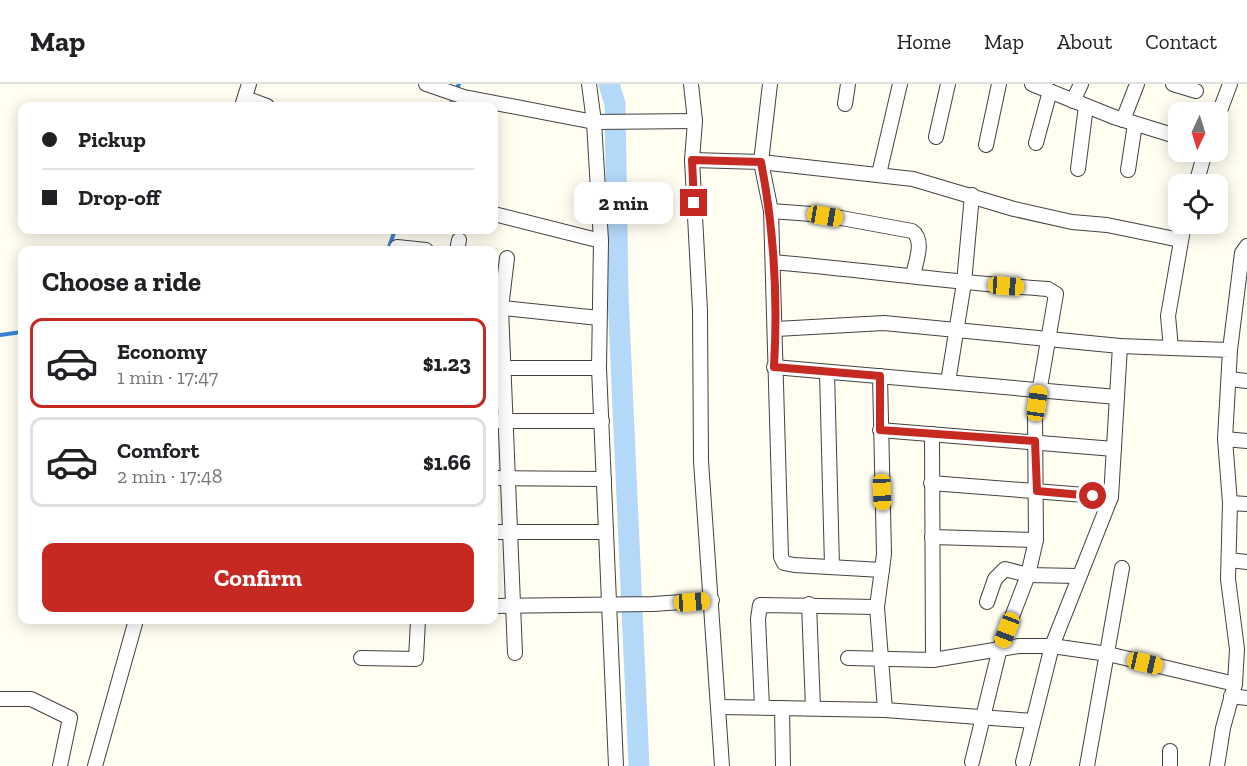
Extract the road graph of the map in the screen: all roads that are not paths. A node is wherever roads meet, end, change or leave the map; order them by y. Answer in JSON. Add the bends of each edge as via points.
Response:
{"nodes":[{"id":1,"x":249,"y":84,"type":"edge"},
{"id":2,"x":426,"y":84,"type":"edge"},
{"id":3,"x":589,"y":84,"type":"edge"},
{"id":4,"x":691,"y":84,"type":"edge"},
{"id":5,"x":770,"y":84,"type":"edge"},
{"id":6,"x":848,"y":84,"type":"edge"},
{"id":7,"x":900,"y":84,"type":"edge"},
{"id":8,"x":948,"y":84,"type":"edge"},
{"id":9,"x":999,"y":84,"type":"edge"},
{"id":10,"x":1032,"y":84,"type":"edge"},
{"id":11,"x":1081,"y":84,"type":"edge"},
{"id":12,"x":1137,"y":84,"type":"edge"},
{"id":13,"x":1173,"y":84,"type":"edge"},
{"id":14,"x":1230,"y":84,"type":"edge"},
{"id":15,"x":1196,"y":91,"type":"dead end"},
{"id":16,"x":1050,"y":92,"type":"junction"},
{"id":17,"x":244,"y":102,"type":"edge"},
{"id":18,"x":490,"y":102,"type":"edge"},
{"id":19,"x":1223,"y":102,"type":"edge"},
{"id":20,"x":498,"y":104,"type":"edge"},
{"id":21,"x":845,"y":104,"type":"dead end"},
{"id":22,"x":1080,"y":104,"type":"junction"},
{"id":23,"x":695,"y":121,"type":"junction"},
{"id":24,"x":594,"y":122,"type":"junction"},
{"id":25,"x":1129,"y":122,"type":"junction"},
{"id":26,"x":1168,"y":134,"type":"edge"},
{"id":27,"x":936,"y":137,"type":"dead end"},
{"id":28,"x":1036,"y":142,"type":"dead end"},
{"id":29,"x":986,"y":145,"type":"dead end"},
{"id":30,"x":692,"y":160,"type":"junction"},
{"id":31,"x":761,"y":162,"type":"junction"},
{"id":32,"x":1078,"y":169,"type":"dead end"},
{"id":33,"x":1128,"y":170,"type":"dead end"},
{"id":34,"x":879,"y":174,"type":"junction"},
{"id":35,"x":972,"y":195,"type":"junction"},
{"id":36,"x":771,"y":211,"type":"junction"},
{"id":37,"x":498,"y":215,"type":"edge"},
{"id":38,"x":1182,"y":234,"type":"edge"},
{"id":39,"x":1180,"y":240,"type":"junction"},
{"id":40,"x":601,"y":241,"type":"junction"},
{"id":41,"x":1247,"y":246,"type":"edge"},
{"id":42,"x":507,"y":258,"type":"dead end"},
{"id":43,"x":773,"y":262,"type":"junction"},
{"id":44,"x":913,"y":275,"type":"junction"},
{"id":45,"x":964,"y":283,"type":"junction"},
{"id":46,"x":498,"y":302,"type":"edge"},
{"id":47,"x":498,"y":307,"type":"edge"},
{"id":48,"x":599,"y":318,"type":"junction"},
{"id":49,"x":776,"y":329,"type":"junction"},
{"id":50,"x":957,"y":330,"type":"junction"},
{"id":51,"x":1050,"y":339,"type":"junction"},
{"id":52,"x":1120,"y":346,"type":"junction"},
{"id":53,"x":1171,"y":348,"type":"junction"},
{"id":54,"x":1230,"y":350,"type":"junction"},
{"id":55,"x":774,"y":367,"type":"junction"},
{"id":56,"x":498,"y":368,"type":"edge"},
{"id":57,"x":599,"y":368,"type":"junction"},
{"id":58,"x":827,"y":372,"type":"junction"},
{"id":59,"x":880,"y":376,"type":"junction"},
{"id":60,"x":1229,"y":379,"type":"junction"},
{"id":61,"x":1247,"y":381,"type":"edge"},
{"id":62,"x":948,"y":382,"type":"junction"},
{"id":63,"x":1039,"y":390,"type":"junction"},
{"id":64,"x":1117,"y":397,"type":"junction"},
{"id":65,"x":499,"y":421,"type":"edge"},
{"id":66,"x":602,"y":422,"type":"junction"},
{"id":67,"x":880,"y":430,"type":"junction"},
{"id":68,"x":932,"y":434,"type":"junction"},
{"id":69,"x":1225,"y":439,"type":"junction"},
{"id":70,"x":1035,"y":441,"type":"junction"},
{"id":71,"x":1247,"y":441,"type":"edge"},
{"id":72,"x":1114,"y":449,"type":"junction"},
{"id":73,"x":500,"y":478,"type":"edge"},
{"id":74,"x":604,"y":480,"type":"junction"},
{"id":75,"x":931,"y":483,"type":"junction"},
{"id":76,"x":1037,"y":491,"type":"junction"},
{"id":77,"x":1112,"y":497,"type":"junction"},
{"id":78,"x":1230,"y":503,"type":"junction"},
{"id":79,"x":1247,"y":504,"type":"edge"},
{"id":80,"x":498,"y":532,"type":"edge"},
{"id":81,"x":510,"y":532,"type":"junction"},
{"id":82,"x":606,"y":532,"type":"junction"},
{"id":83,"x":932,"y":537,"type":"junction"},
{"id":84,"x":1036,"y":540,"type":"junction"},
{"id":85,"x":1229,"y":561,"type":"junction"},
{"id":86,"x":1247,"y":562,"type":"edge"},
{"id":87,"x":832,"y":567,"type":"junction"},
{"id":88,"x":1122,"y":568,"type":"dead end"},
{"id":89,"x":882,"y":570,"type":"junction"},
{"id":90,"x":1028,"y":575,"type":"junction"},
{"id":91,"x":1078,"y":576,"type":"junction"},
{"id":92,"x":712,"y":600,"type":"junction"},
{"id":93,"x":987,"y":602,"type":"dead end"},
{"id":94,"x":809,"y":604,"type":"junction"},
{"id":95,"x":609,"y":605,"type":"junction"},
{"id":96,"x":498,"y":606,"type":"edge"},
{"id":97,"x":514,"y":607,"type":"junction"},
{"id":98,"x":877,"y":608,"type":"junction"},
{"id":99,"x":135,"y":624,"type":"edge"},
{"id":100,"x":418,"y":624,"type":"edge"},
{"id":101,"x":1241,"y":631,"type":"edge"},
{"id":102,"x":1052,"y":646,"type":"junction"},
{"id":103,"x":1000,"y":648,"type":"junction"},
{"id":104,"x":515,"y":653,"type":"dead end"},
{"id":105,"x":1108,"y":654,"type":"junction"},
{"id":106,"x":361,"y":658,"type":"dead end"},
{"id":107,"x":848,"y":658,"type":"dead end"},
{"id":108,"x":882,"y":660,"type":"junction"},
{"id":109,"x":933,"y":660,"type":"junction"},
{"id":110,"x":1233,"y":690,"type":"junction"},
{"id":111,"x":1247,"y":698,"type":"edge"},
{"id":112,"x":0,"y":699,"type":"edge"},
{"id":113,"x":720,"y":707,"type":"junction"},
{"id":114,"x":762,"y":707,"type":"junction"},
{"id":115,"x":782,"y":708,"type":"junction"},
{"id":116,"x":813,"y":708,"type":"junction"},
{"id":117,"x":885,"y":710,"type":"junction"},
{"id":118,"x":983,"y":718,"type":"junction"},
{"id":119,"x":1033,"y":721,"type":"junction"},
{"id":120,"x":1170,"y":751,"type":"dead end"},
{"id":121,"x":972,"y":762,"type":"dead end"},
{"id":122,"x":1023,"y":762,"type":"dead end"},
{"id":123,"x":60,"y":766,"type":"edge"},
{"id":124,"x":95,"y":766,"type":"edge"},
{"id":125,"x":616,"y":766,"type":"edge"},
{"id":126,"x":722,"y":766,"type":"edge"},
{"id":127,"x":783,"y":766,"type":"edge"},
{"id":128,"x":1087,"y":766,"type":"edge"},
{"id":129,"x":1170,"y":766,"type":"edge"},
{"id":130,"x":1217,"y":766,"type":"edge"}],
"edges":[{"from":1,"to":17,"type":"street"},
{"from":2,"to":18,"type":"street"},
{"from":3,"to":24,"type":"street"},
{"from":4,"to":23,"type":"street"},
{"from":5,"to":31,"type":"street"},
{"from":6,"to":21,"type":"street"},
{"from":7,"to":34,"type":"street"},
{"from":8,"to":27,"type":"street"},
{"from":9,"to":29,"type":"street"},
{"from":10,"to":16,"type":"street"},
{"from":11,"to":22,"type":"street"},
{"from":12,"to":25,"type":"street"},
{"from":13,"to":15,"type":"street"},
{"from":14,"to":19,"type":"street"},
{"from":16,"to":22,"type":"street"},
{"from":16,"to":28,"type":"street"},
{"from":20,"to":24,"type":"street"},
{"from":22,"to":25,"type":"street"},
{"from":22,"to":32,"type":"street"},
{"from":23,"to":24,"type":"street"},
{"from":23,"to":30,"type":"street"},
{"from":24,"to":40,"type":"street"},
{"from":25,"to":26,"type":"street"},
{"from":25,"to":33,"type":"street"},
{"from":30,"to":31,"type":"street"},
{"from":30,"to":92,"type":"street","via":[[700,310],[701,461]]},
{"from":31,"to":34,"type":"street"},
{"from":31,"to":36,"type":"street"},
{"from":34,"to":35,"type":"street","via":[[913,178]]},
{"from":35,"to":39,"type":"street","via":[[1072,222]]},
{"from":35,"to":45,"type":"street"},
{"from":36,"to":43,"type":"street"},
{"from":36,"to":44,"type":"street","via":[[912,231],[920,241]]},
{"from":37,"to":40,"type":"street"},
{"from":38,"to":39,"type":"street"},
{"from":39,"to":53,"type":"street","via":[[1168,316]]},
{"from":40,"to":48,"type":"street"},
{"from":41,"to":54,"type":"street","via":[[1242,253]]},
{"from":42,"to":46,"type":"street"},
{"from":43,"to":44,"type":"street"},
{"from":43,"to":49,"type":"street"},
{"from":44,"to":45,"type":"street"},
{"from":45,"to":50,"type":"street"},
{"from":45,"to":51,"type":"street","via":[[1054,291],[1057,298]]},
{"from":47,"to":48,"type":"street"},
{"from":48,"to":57,"type":"street"},
{"from":49,"to":50,"type":"street","via":[[884,322]]},
{"from":49,"to":55,"type":"street"},
{"from":50,"to":51,"type":"street"},
{"from":50,"to":62,"type":"street"},
{"from":51,"to":52,"type":"street"},
{"from":51,"to":63,"type":"street"},
{"from":52,"to":53,"type":"street"},
{"from":52,"to":64,"type":"street"},
{"from":53,"to":54,"type":"street"},
{"from":54,"to":60,"type":"street"},
{"from":55,"to":58,"type":"street"},
{"from":55,"to":87,"type":"street","via":[[781,557],[784,563]]},
{"from":56,"to":57,"type":"street"},
{"from":56,"to":65,"type":"street"},
{"from":57,"to":66,"type":"street"},
{"from":58,"to":59,"type":"street"},
{"from":58,"to":87,"type":"street"},
{"from":59,"to":62,"type":"street"},
{"from":59,"to":67,"type":"street"},
{"from":60,"to":61,"type":"street"},
{"from":60,"to":69,"type":"street"},
{"from":62,"to":63,"type":"street"},
{"from":63,"to":64,"type":"street"},
{"from":63,"to":70,"type":"street"},
{"from":64,"to":72,"type":"street"},
{"from":65,"to":66,"type":"street"},
{"from":65,"to":73,"type":"street"},
{"from":66,"to":74,"type":"street"},
{"from":67,"to":68,"type":"street"},
{"from":67,"to":89,"type":"street"},
{"from":68,"to":70,"type":"street"},
{"from":68,"to":75,"type":"street"},
{"from":69,"to":71,"type":"street"},
{"from":69,"to":78,"type":"street"},
{"from":70,"to":72,"type":"street"},
{"from":70,"to":76,"type":"street"},
{"from":72,"to":77,"type":"street"},
{"from":73,"to":74,"type":"street"},
{"from":73,"to":81,"type":"street"},
{"from":74,"to":82,"type":"street"},
{"from":75,"to":76,"type":"street"},
{"from":75,"to":83,"type":"street"},
{"from":76,"to":77,"type":"street"},
{"from":76,"to":84,"type":"street"},
{"from":77,"to":91,"type":"street"},
{"from":78,"to":79,"type":"street"},
{"from":78,"to":85,"type":"street"},
{"from":80,"to":81,"type":"street"},
{"from":81,"to":82,"type":"street"},
{"from":81,"to":97,"type":"street"},
{"from":82,"to":95,"type":"street"},
{"from":83,"to":84,"type":"street"},
{"from":83,"to":109,"type":"street"},
{"from":84,"to":90,"type":"street"},
{"from":85,"to":86,"type":"street"},
{"from":85,"to":101,"type":"street","via":[[1228,579]]},
{"from":87,"to":89,"type":"street"},
{"from":88,"to":105,"type":"street"},
{"from":89,"to":98,"type":"street"},
{"from":90,"to":91,"type":"street"},
{"from":90,"to":93,"type":"street","via":[[1005,569],[1000,572]]},
{"from":90,"to":103,"type":"street"},
{"from":91,"to":102,"type":"street"},
{"from":92,"to":95,"type":"street"},
{"from":92,"to":113,"type":"street"},
{"from":94,"to":98,"type":"street"},
{"from":94,"to":114,"type":"street","via":[[760,605]]},
{"from":94,"to":116,"type":"street"},
{"from":95,"to":97,"type":"street"},
{"from":95,"to":125,"type":"street"},
{"from":96,"to":97,"type":"street"},
{"from":97,"to":104,"type":"street"},
{"from":98,"to":108,"type":"street"},
{"from":99,"to":124,"type":"street"},
{"from":100,"to":106,"type":"street","via":[[416,659]]},
{"from":101,"to":110,"type":"street"},
{"from":102,"to":103,"type":"street"},
{"from":102,"to":105,"type":"street"},
{"from":102,"to":119,"type":"street"},
{"from":103,"to":109,"type":"street"},
{"from":103,"to":118,"type":"street"},
{"from":105,"to":110,"type":"street"},
{"from":105,"to":128,"type":"street"},
{"from":107,"to":108,"type":"street"},
{"from":108,"to":109,"type":"street"},
{"from":108,"to":117,"type":"street"},
{"from":110,"to":111,"type":"street"},
{"from":110,"to":130,"type":"street"},
{"from":112,"to":123,"type":"street","via":[[31,699],[70,718]]},
{"from":113,"to":114,"type":"street"},
{"from":113,"to":126,"type":"street"},
{"from":114,"to":115,"type":"street"},
{"from":115,"to":116,"type":"street"},
{"from":115,"to":127,"type":"street"},
{"from":116,"to":117,"type":"street"},
{"from":117,"to":118,"type":"street"},
{"from":118,"to":119,"type":"street"},
{"from":118,"to":121,"type":"street"},
{"from":119,"to":122,"type":"street"},
{"from":120,"to":129,"type":"street"}]}
